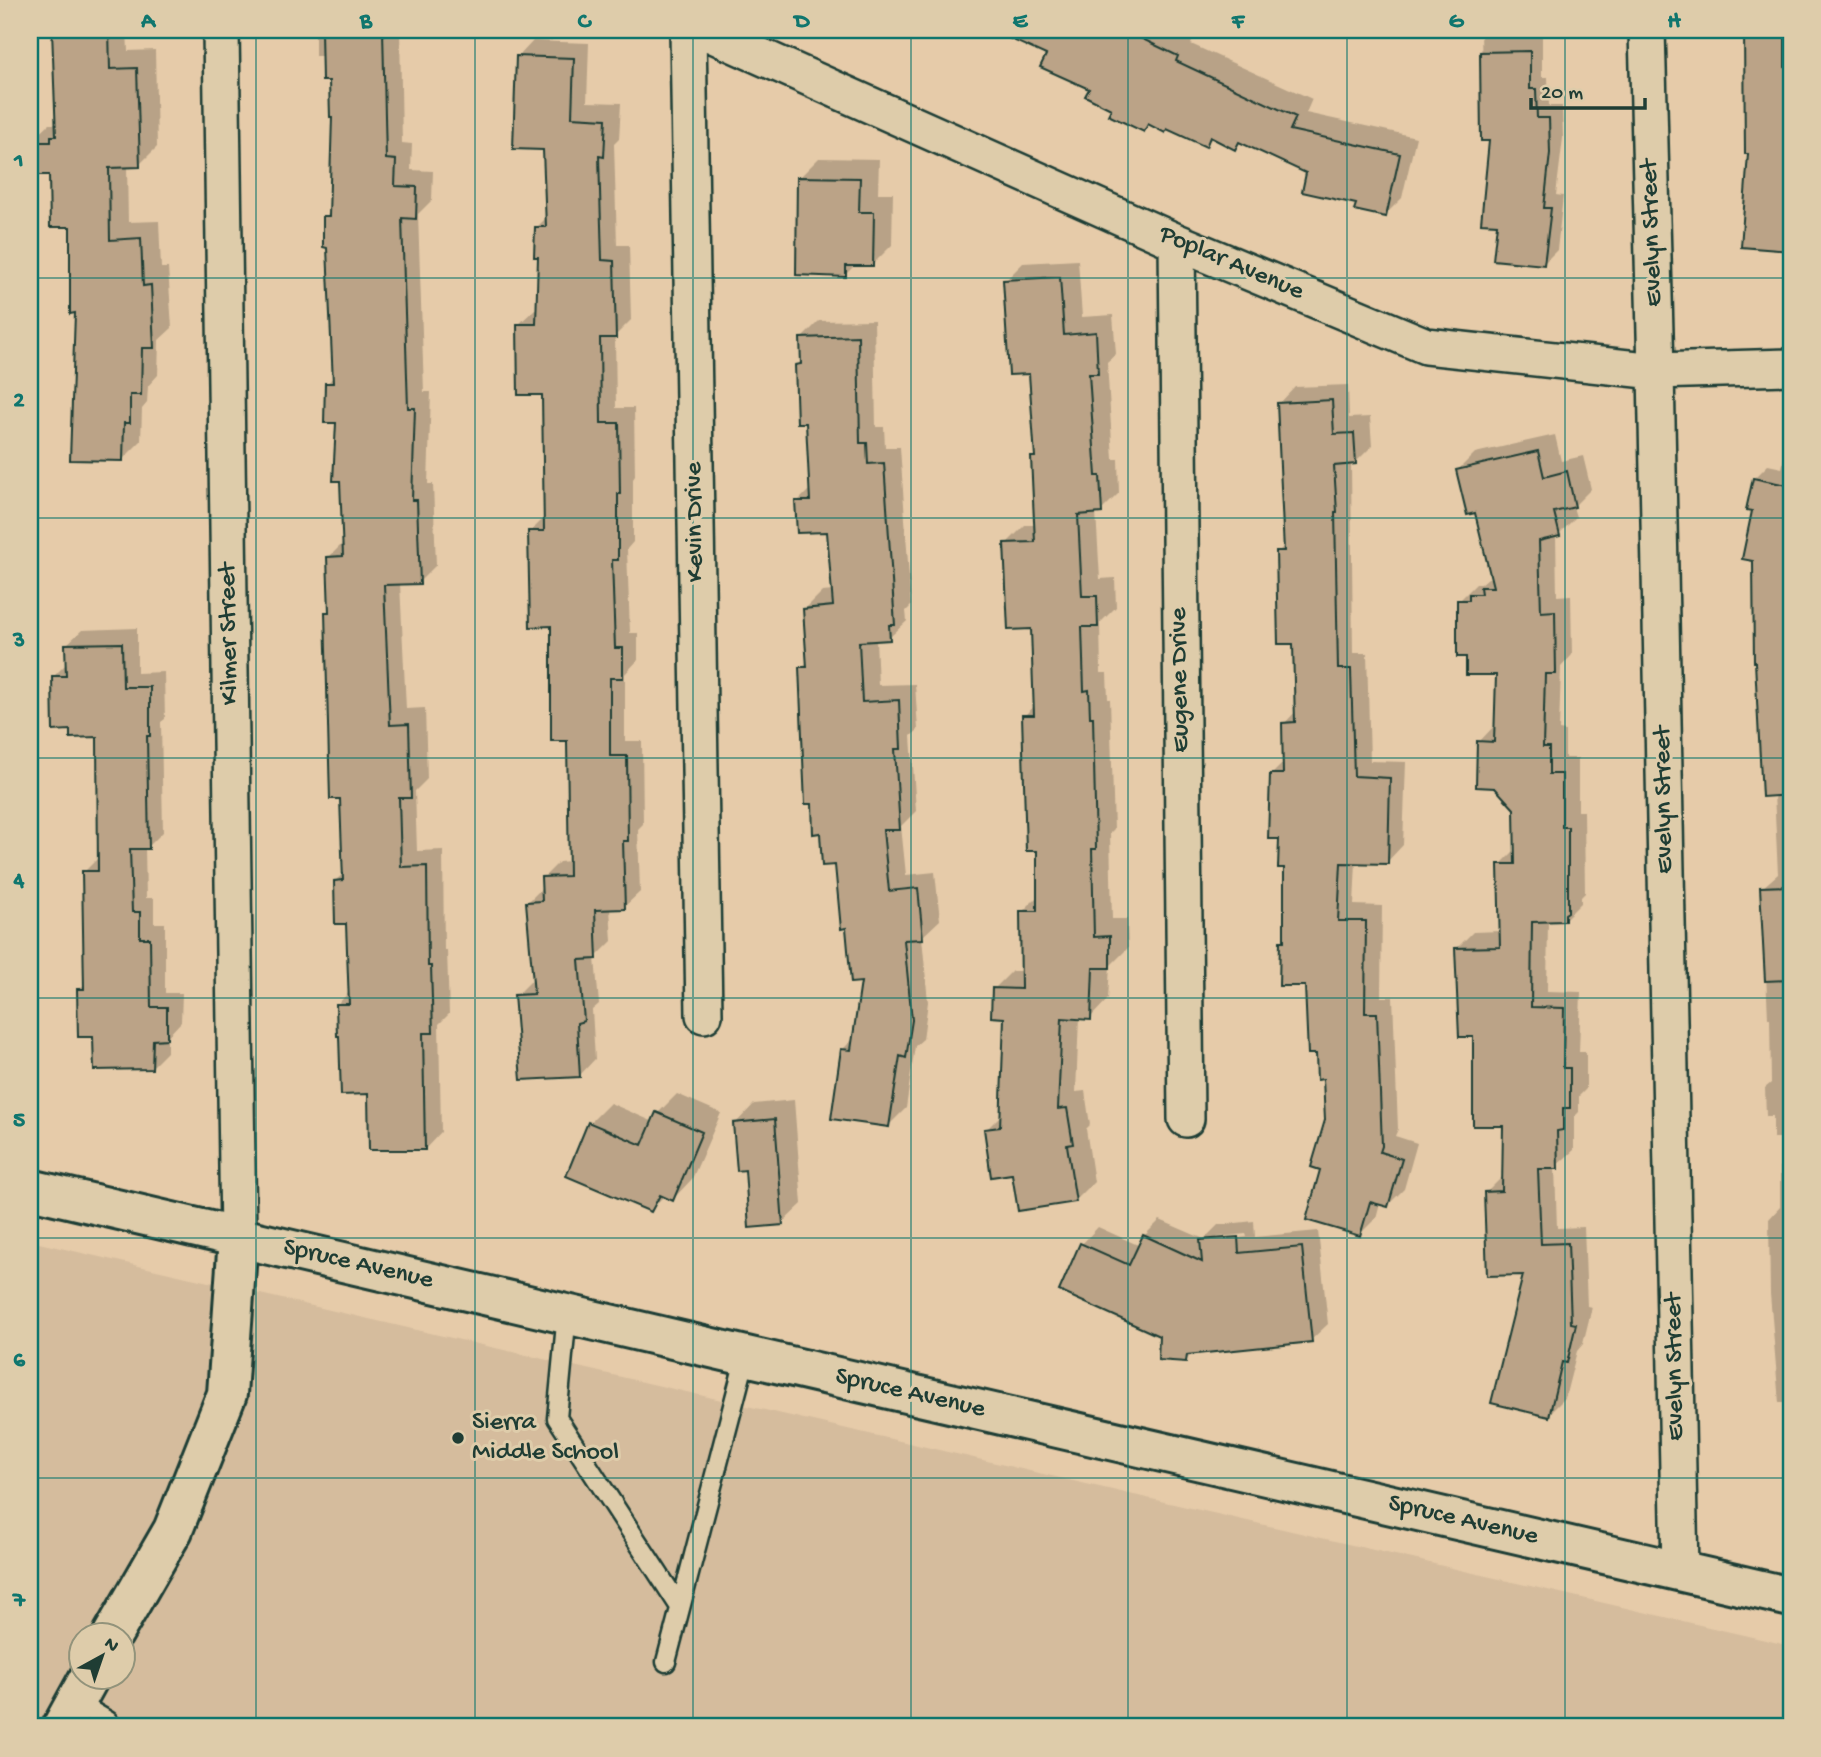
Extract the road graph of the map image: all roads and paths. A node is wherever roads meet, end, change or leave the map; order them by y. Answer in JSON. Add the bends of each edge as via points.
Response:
{"nodes":[{"id":1,"x":221,"y":30,"type":"edge"},
{"id":2,"x":688,"y":30,"type":"edge"},
{"id":3,"x":702,"y":30,"type":"edge"},
{"id":4,"x":1647,"y":30,"type":"edge"},
{"id":5,"x":1177,"y":242,"type":"junction"},
{"id":6,"x":1791,"y":367,"type":"edge"},
{"id":7,"x":1656,"y":370,"type":"junction"},
{"id":8,"x":704,"y":1015,"type":"dead end"},
{"id":9,"x":1186,"y":1119,"type":"dead end"},
{"id":10,"x":30,"y":1189,"type":"edge"},
{"id":11,"x":238,"y":1238,"type":"junction"},
{"id":12,"x":567,"y":1313,"type":"junction"},
{"id":13,"x":746,"y":1356,"type":"junction"},
{"id":14,"x":1680,"y":1571,"type":"junction"},
{"id":15,"x":1791,"y":1597,"type":"edge"},
{"id":16,"x":680,"y":1607,"type":"junction"},
{"id":17,"x":121,"y":1620,"type":"edge"},
{"id":18,"x":666,"y":1662,"type":"dead end"},
{"id":19,"x":76,"y":1702,"type":"edge"},
{"id":20,"x":113,"y":1727,"type":"edge"}],
"edges":[{"from":1,"to":11,"type":"street","name":"Kilmer Street"},
{"from":2,"to":8,"type":"street","name":"Kevin Drive"},
{"from":3,"to":5,"type":"street","name":"Poplar Avenue"},
{"from":4,"to":7,"type":"street","name":"Evelyn Street"},
{"from":5,"to":7,"type":"street","name":"Poplar Avenue","via":[[1426,346]]},
{"from":5,"to":9,"type":"street","name":"Eugene Drive"},
{"from":6,"to":7,"type":"street","name":"Poplar Avenue"},
{"from":7,"to":14,"type":"street","name":"Evelyn Street"},
{"from":10,"to":11,"type":"main road","name":"Spruce Avenue"},
{"from":11,"to":12,"type":"main road","name":"Spruce Avenue"},
{"from":11,"to":17,"type":"main road","via":[[227,1394],[173,1530]]},
{"from":12,"to":13,"type":"main road","name":"Spruce Avenue"},
{"from":12,"to":16,"type":"lane","via":[[557,1418]]},
{"from":13,"to":14,"type":"main road","name":"Spruce Avenue"},
{"from":13,"to":16,"type":"lane"},
{"from":14,"to":15,"type":"main road","name":"Spruce Avenue"},
{"from":16,"to":18,"type":"lane"},
{"from":19,"to":20,"type":"lane"}]}
